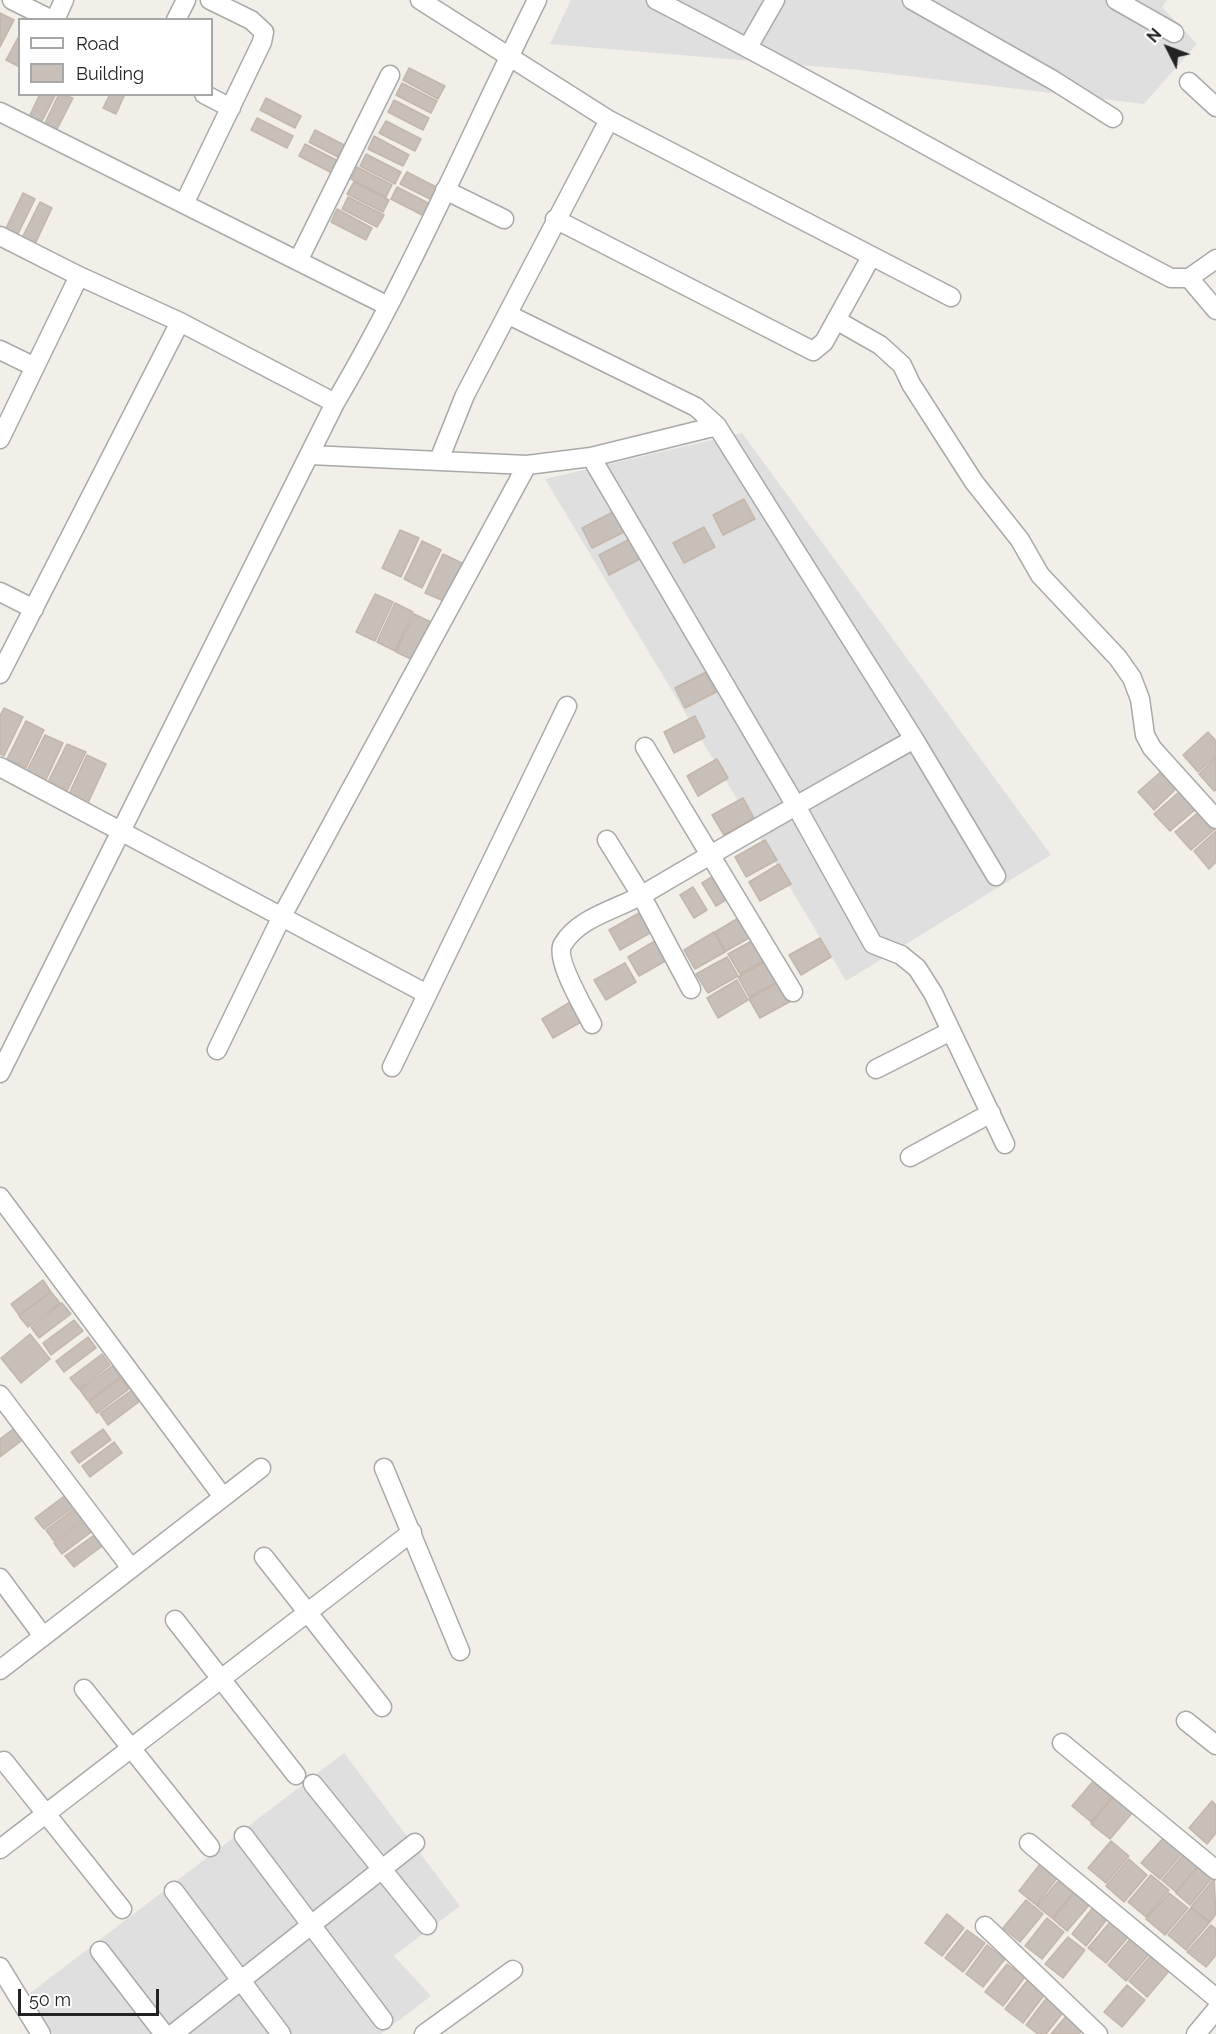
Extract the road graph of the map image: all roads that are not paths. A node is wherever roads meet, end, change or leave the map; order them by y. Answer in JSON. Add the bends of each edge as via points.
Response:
{"nodes":[{"id":1,"x":12,"y":0,"type":"edge"},
{"id":2,"x":64,"y":0,"type":"edge"},
{"id":3,"x":186,"y":0,"type":"edge"},
{"id":4,"x":211,"y":0,"type":"edge"},
{"id":5,"x":420,"y":0,"type":"edge"},
{"id":6,"x":537,"y":0,"type":"edge"},
{"id":7,"x":656,"y":0,"type":"edge"},
{"id":8,"x":775,"y":0,"type":"edge"},
{"id":9,"x":912,"y":0,"type":"edge"},
{"id":10,"x":1116,"y":0,"type":"edge"},
{"id":11,"x":49,"y":18,"type":"edge"},
{"id":12,"x":54,"y":18,"type":"edge"},
{"id":13,"x":177,"y":18,"type":"edge"},
{"id":14,"x":1174,"y":33,"type":"dead end"},
{"id":15,"x":748,"y":47,"type":"junction"},
{"id":16,"x":509,"y":57,"type":"junction"},
{"id":17,"x":390,"y":75,"type":"dead end"},
{"id":18,"x":1189,"y":82,"type":"dead end"},
{"id":19,"x":208,"y":96,"type":"edge"},
{"id":20,"x":1216,"y":107,"type":"edge"},
{"id":21,"x":231,"y":108,"type":"junction"},
{"id":22,"x":0,"y":112,"type":"edge"},
{"id":23,"x":1113,"y":118,"type":"dead end"},
{"id":24,"x":609,"y":120,"type":"junction"},
{"id":25,"x":445,"y":190,"type":"junction"},
{"id":26,"x":184,"y":204,"type":"junction"},
{"id":27,"x":504,"y":219,"type":"dead end"},
{"id":28,"x":555,"y":219,"type":"junction"},
{"id":29,"x":0,"y":236,"type":"edge"},
{"id":30,"x":871,"y":257,"type":"junction"},
{"id":31,"x":1216,"y":259,"type":"edge"},
{"id":32,"x":297,"y":261,"type":"junction"},
{"id":33,"x":79,"y":276,"type":"junction"},
{"id":34,"x":1189,"y":278,"type":"junction"},
{"id":35,"x":951,"y":297,"type":"dead end"},
{"id":36,"x":388,"y":306,"type":"junction"},
{"id":37,"x":1216,"y":310,"type":"edge"},
{"id":38,"x":509,"y":315,"type":"junction"},
{"id":39,"x":836,"y":320,"type":"junction"},
{"id":40,"x":180,"y":322,"type":"junction"},
{"id":41,"x":0,"y":350,"type":"edge"},
{"id":42,"x":35,"y":367,"type":"junction"},
{"id":43,"x":335,"y":404,"type":"junction"},
{"id":44,"x":717,"y":426,"type":"junction"},
{"id":45,"x":0,"y":439,"type":"edge"},
{"id":46,"x":310,"y":455,"type":"junction"},
{"id":47,"x":591,"y":457,"type":"junction"},
{"id":48,"x":439,"y":460,"type":"junction"},
{"id":49,"x":527,"y":465,"type":"junction"},
{"id":50,"x":0,"y":592,"type":"edge"},
{"id":51,"x":34,"y":609,"type":"junction"},
{"id":52,"x":0,"y":674,"type":"edge"},
{"id":53,"x":567,"y":705,"type":"dead end"},
{"id":54,"x":914,"y":739,"type":"junction"},
{"id":55,"x":645,"y":747,"type":"dead end"},
{"id":56,"x":0,"y":767,"type":"edge"},
{"id":57,"x":796,"y":806,"type":"junction"},
{"id":58,"x":1216,"y":819,"type":"edge"},
{"id":59,"x":122,"y":833,"type":"junction"},
{"id":60,"x":607,"y":840,"type":"dead end"},
{"id":61,"x":711,"y":853,"type":"junction"},
{"id":62,"x":996,"y":876,"type":"dead end"},
{"id":63,"x":641,"y":895,"type":"junction"},
{"id":64,"x":282,"y":916,"type":"junction"},
{"id":65,"x":691,"y":989,"type":"dead end"},
{"id":66,"x":793,"y":992,"type":"dead end"},
{"id":67,"x":425,"y":993,"type":"junction"},
{"id":68,"x":592,"y":1024,"type":"dead end"},
{"id":69,"x":951,"y":1031,"type":"junction"},
{"id":70,"x":217,"y":1050,"type":"dead end"},
{"id":71,"x":392,"y":1067,"type":"dead end"},
{"id":72,"x":876,"y":1069,"type":"dead end"},
{"id":73,"x":0,"y":1073,"type":"edge"},
{"id":74,"x":991,"y":1113,"type":"junction"},
{"id":75,"x":1005,"y":1144,"type":"dead end"},
{"id":76,"x":910,"y":1157,"type":"dead end"},
{"id":77,"x":0,"y":1197,"type":"edge"},
{"id":78,"x":0,"y":1395,"type":"edge"},
{"id":79,"x":261,"y":1468,"type":"dead end"},
{"id":80,"x":384,"y":1468,"type":"dead end"},
{"id":81,"x":223,"y":1497,"type":"junction"},
{"id":82,"x":412,"y":1532,"type":"junction"},
{"id":83,"x":264,"y":1557,"type":"dead end"},
{"id":84,"x":131,"y":1568,"type":"junction"},
{"id":85,"x":0,"y":1578,"type":"edge"},
{"id":86,"x":307,"y":1612,"type":"junction"},
{"id":87,"x":175,"y":1620,"type":"dead end"},
{"id":88,"x":43,"y":1636,"type":"junction"},
{"id":89,"x":460,"y":1651,"type":"dead end"},
{"id":90,"x":0,"y":1670,"type":"edge"},
{"id":91,"x":221,"y":1679,"type":"junction"},
{"id":92,"x":84,"y":1689,"type":"dead end"},
{"id":93,"x":382,"y":1707,"type":"dead end"},
{"id":94,"x":1186,"y":1722,"type":"dead end"},
{"id":95,"x":1062,"y":1743,"type":"dead end"},
{"id":96,"x":1216,"y":1745,"type":"edge"},
{"id":97,"x":131,"y":1748,"type":"junction"},
{"id":98,"x":4,"y":1761,"type":"dead end"},
{"id":99,"x":296,"y":1775,"type":"dead end"},
{"id":100,"x":313,"y":1784,"type":"dead end"},
{"id":101,"x":45,"y":1813,"type":"junction"},
{"id":102,"x":244,"y":1836,"type":"dead end"},
{"id":103,"x":416,"y":1843,"type":"dead end"},
{"id":104,"x":1029,"y":1843,"type":"dead end"},
{"id":105,"x":210,"y":1847,"type":"dead end"},
{"id":106,"x":0,"y":1849,"type":"edge"},
{"id":107,"x":382,"y":1870,"type":"junction"},
{"id":108,"x":1216,"y":1870,"type":"edge"},
{"id":109,"x":174,"y":1892,"type":"dead end"},
{"id":110,"x":122,"y":1909,"type":"dead end"},
{"id":111,"x":311,"y":1925,"type":"junction"},
{"id":112,"x":427,"y":1925,"type":"dead end"},
{"id":113,"x":985,"y":1926,"type":"dead end"},
{"id":114,"x":100,"y":1951,"type":"dead end"},
{"id":115,"x":0,"y":1967,"type":"edge"},
{"id":116,"x":513,"y":1970,"type":"dead end"},
{"id":117,"x":241,"y":1980,"type":"junction"},
{"id":118,"x":1216,"y":1998,"type":"edge"},
{"id":119,"x":1216,"y":2010,"type":"edge"},
{"id":120,"x":383,"y":2020,"type":"dead end"},
{"id":121,"x":434,"y":2032,"type":"edge"},
{"id":122,"x":41,"y":2034,"type":"edge"},
{"id":123,"x":164,"y":2034,"type":"edge"},
{"id":124,"x":173,"y":2034,"type":"edge"},
{"id":125,"x":281,"y":2034,"type":"edge"},
{"id":126,"x":1098,"y":2034,"type":"edge"},
{"id":127,"x":1196,"y":2034,"type":"edge"}],
"edges":[{"from":1,"to":11,"type":"street"},
{"from":2,"to":12,"type":"street"},
{"from":3,"to":13,"type":"street"},
{"from":4,"to":21,"type":"street","via":[[251,20],[264,32]]},
{"from":5,"to":16,"type":"street"},
{"from":6,"to":16,"type":"street"},
{"from":7,"to":15,"type":"street"},
{"from":8,"to":15,"type":"street"},
{"from":9,"to":23,"type":"street"},
{"from":10,"to":14,"type":"street"},
{"from":15,"to":34,"type":"street","via":[[1057,219],[1171,278]]},
{"from":16,"to":24,"type":"street"},
{"from":16,"to":25,"type":"street"},
{"from":17,"to":32,"type":"street"},
{"from":18,"to":20,"type":"street"},
{"from":19,"to":21,"type":"street"},
{"from":21,"to":26,"type":"street"},
{"from":22,"to":26,"type":"street"},
{"from":24,"to":28,"type":"street"},
{"from":24,"to":30,"type":"street"},
{"from":25,"to":27,"type":"street"},
{"from":25,"to":36,"type":"street"},
{"from":26,"to":32,"type":"street"},
{"from":28,"to":38,"type":"street"},
{"from":28,"to":39,"type":"street","via":[[813,351],[824,342]]},
{"from":29,"to":33,"type":"street"},
{"from":30,"to":35,"type":"street"},
{"from":30,"to":39,"type":"street"},
{"from":31,"to":34,"type":"street"},
{"from":32,"to":36,"type":"street"},
{"from":33,"to":40,"type":"street"},
{"from":33,"to":42,"type":"street"},
{"from":34,"to":37,"type":"street"},
{"from":36,"to":43,"type":"street"},
{"from":38,"to":44,"type":"street","via":[[696,407]]},
{"from":38,"to":48,"type":"street","via":[[465,395]]},
{"from":39,"to":58,"type":"street","via":[[880,345],[902,365],[974,482],[1020,540],[1040,574],[1132,678],[1140,699],[1145,735],[1152,748]]},
{"from":40,"to":43,"type":"street"},
{"from":40,"to":51,"type":"street"},
{"from":41,"to":42,"type":"street"},
{"from":42,"to":45,"type":"street"},
{"from":43,"to":46,"type":"street"},
{"from":44,"to":47,"type":"street"},
{"from":44,"to":54,"type":"street"},
{"from":46,"to":48,"type":"street"},
{"from":46,"to":59,"type":"street"},
{"from":47,"to":49,"type":"street"},
{"from":47,"to":57,"type":"street"},
{"from":48,"to":49,"type":"street"},
{"from":49,"to":64,"type":"street"},
{"from":50,"to":51,"type":"street"},
{"from":51,"to":52,"type":"street"},
{"from":53,"to":67,"type":"street"},
{"from":54,"to":57,"type":"street"},
{"from":54,"to":62,"type":"street"},
{"from":55,"to":61,"type":"street"},
{"from":56,"to":59,"type":"street"},
{"from":57,"to":61,"type":"street"},
{"from":57,"to":69,"type":"street","via":[[873,944],[917,968]]},
{"from":59,"to":64,"type":"street"},
{"from":59,"to":73,"type":"street"},
{"from":60,"to":63,"type":"street"},
{"from":61,"to":63,"type":"street"},
{"from":61,"to":66,"type":"street"},
{"from":63,"to":65,"type":"street"},
{"from":63,"to":68,"type":"street","via":[[579,926],[562,945],[563,964]]},
{"from":64,"to":67,"type":"street"},
{"from":64,"to":70,"type":"street"},
{"from":67,"to":71,"type":"street"},
{"from":69,"to":72,"type":"street"},
{"from":69,"to":74,"type":"street"},
{"from":74,"to":75,"type":"street"},
{"from":74,"to":76,"type":"street"},
{"from":77,"to":81,"type":"street"},
{"from":78,"to":84,"type":"street"},
{"from":79,"to":81,"type":"street"},
{"from":80,"to":82,"type":"street"},
{"from":81,"to":84,"type":"street"},
{"from":82,"to":86,"type":"street"},
{"from":82,"to":89,"type":"street"},
{"from":83,"to":86,"type":"street"},
{"from":84,"to":88,"type":"street"},
{"from":85,"to":88,"type":"street"},
{"from":86,"to":91,"type":"street"},
{"from":86,"to":93,"type":"street"},
{"from":87,"to":91,"type":"street"},
{"from":88,"to":90,"type":"street"},
{"from":91,"to":97,"type":"street"},
{"from":91,"to":99,"type":"street"},
{"from":92,"to":97,"type":"street"},
{"from":94,"to":96,"type":"street"},
{"from":95,"to":108,"type":"street"},
{"from":97,"to":101,"type":"street"},
{"from":97,"to":105,"type":"street"},
{"from":98,"to":101,"type":"street"},
{"from":100,"to":107,"type":"street"},
{"from":101,"to":106,"type":"street"},
{"from":101,"to":110,"type":"street"},
{"from":102,"to":111,"type":"street"},
{"from":103,"to":107,"type":"street"},
{"from":104,"to":118,"type":"street"},
{"from":107,"to":111,"type":"street"},
{"from":107,"to":112,"type":"street"},
{"from":109,"to":117,"type":"street"},
{"from":111,"to":117,"type":"street"},
{"from":111,"to":120,"type":"street"},
{"from":113,"to":126,"type":"street"},
{"from":114,"to":123,"type":"street"},
{"from":115,"to":122,"type":"street"},
{"from":116,"to":121,"type":"street"},
{"from":117,"to":124,"type":"street"},
{"from":117,"to":125,"type":"street"},
{"from":119,"to":127,"type":"street"}]}
